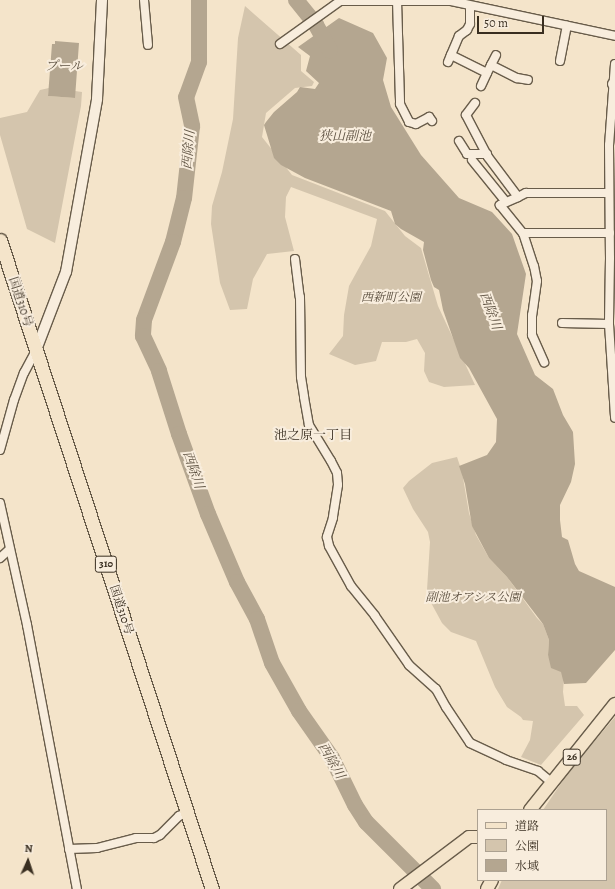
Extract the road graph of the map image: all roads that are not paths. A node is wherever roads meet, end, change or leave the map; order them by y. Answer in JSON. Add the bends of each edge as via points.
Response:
{"nodes":[{"id":1,"x":102,"y":0,"type":"edge"},
{"id":2,"x":144,"y":0,"type":"edge"},
{"id":3,"x":397,"y":0,"type":"edge"},
{"id":4,"x":340,"y":1,"type":"edge"},
{"id":5,"x":470,"y":6,"type":"junction"},
{"id":6,"x":567,"y":26,"type":"junction"},
{"id":7,"x":615,"y":36,"type":"edge"},
{"id":8,"x":280,"y":44,"type":"dead end"},
{"id":9,"x":148,"y":45,"type":"dead end"},
{"id":10,"x":496,"y":55,"type":"dead end"},
{"id":11,"x":560,"y":61,"type":"dead end"},
{"id":12,"x":615,"y":64,"type":"edge"},
{"id":13,"x":491,"y":65,"type":"junction"},
{"id":14,"x":487,"y":73,"type":"junction"},
{"id":15,"x":528,"y":80,"type":"dead end"},
{"id":16,"x":614,"y":84,"type":"edge"},
{"id":17,"x":480,"y":86,"type":"dead end"},
{"id":18,"x":475,"y":103,"type":"dead end"},
{"id":19,"x":432,"y":121,"type":"dead end"},
{"id":20,"x":458,"y":141,"type":"dead end"},
{"id":21,"x":487,"y":154,"type":"junction"},
{"id":22,"x":472,"y":160,"type":"dead end"},
{"id":23,"x":612,"y":171,"type":"edge"},
{"id":24,"x":609,"y":193,"type":"junction"},
{"id":25,"x":518,"y":197,"type":"junction"},
{"id":26,"x":506,"y":202,"type":"junction"},
{"id":27,"x":612,"y":215,"type":"edge"},
{"id":28,"x":523,"y":233,"type":"junction"},
{"id":29,"x":610,"y":233,"type":"junction"},
{"id":30,"x":0,"y":240,"type":"edge"},
{"id":31,"x":613,"y":258,"type":"edge"},
{"id":32,"x":295,"y":260,"type":"dead end"},
{"id":33,"x":562,"y":323,"type":"dead end"},
{"id":34,"x":609,"y":324,"type":"junction"},
{"id":35,"x":613,"y":348,"type":"edge"},
{"id":36,"x":36,"y":350,"type":"junction"},
{"id":37,"x":544,"y":362,"type":"dead end"},
{"id":38,"x":615,"y":418,"type":"edge"},
{"id":39,"x":0,"y":450,"type":"edge"},
{"id":40,"x":0,"y":503,"type":"edge"},
{"id":41,"x":10,"y":549,"type":"junction"},
{"id":42,"x":0,"y":558,"type":"edge"},
{"id":43,"x":615,"y":704,"type":"edge"},
{"id":44,"x":551,"y":782,"type":"junction"},
{"id":45,"x":531,"y":809,"type":"edge"},
{"id":46,"x":186,"y":813,"type":"junction"},
{"id":47,"x":477,"y":837,"type":"edge"},
{"id":48,"x":70,"y":849,"type":"junction"},
{"id":49,"x":404,"y":886,"type":"edge"},
{"id":50,"x":77,"y":889,"type":"edge"},
{"id":51,"x":212,"y":889,"type":"edge"}],
"edges":[{"from":1,"to":36,"type":"street","via":[[97,99],[66,272]]},
{"from":2,"to":9,"type":"street"},
{"from":3,"to":4,"type":"street"},
{"from":3,"to":5,"type":"street","via":[[451,1]]},
{"from":3,"to":19,"type":"street","via":[[400,104],[409,122],[416,124],[429,117]]},
{"from":4,"to":8,"type":"street"},
{"from":5,"to":6,"type":"street"},
{"from":5,"to":14,"type":"street","via":[[470,24],[459,36],[450,59]]},
{"from":6,"to":7,"type":"street"},
{"from":6,"to":11,"type":"street"},
{"from":10,"to":13,"type":"street"},
{"from":12,"to":16,"type":"street"},
{"from":13,"to":14,"type":"street"},
{"from":13,"to":15,"type":"street","via":[[516,80]]},
{"from":14,"to":17,"type":"street"},
{"from":16,"to":23,"type":"street","via":[[609,145]]},
{"from":18,"to":21,"type":"street","via":[[466,115]]},
{"from":20,"to":21,"type":"street","via":[[467,154]]},
{"from":21,"to":25,"type":"street"},
{"from":22,"to":26,"type":"street"},
{"from":23,"to":24,"type":"street"},
{"from":24,"to":25,"type":"street","via":[[526,194]]},
{"from":24,"to":27,"type":"street"},
{"from":25,"to":26,"type":"street"},
{"from":26,"to":28,"type":"street","via":[[500,205]]},
{"from":27,"to":29,"type":"street"},
{"from":28,"to":29,"type":"street"},
{"from":28,"to":37,"type":"street","via":[[537,281],[532,335]]},
{"from":29,"to":31,"type":"street"},
{"from":30,"to":36,"type":"highway","name":"国道310号","number":"310"},
{"from":31,"to":34,"type":"street"},
{"from":32,"to":44,"type":"street","via":[[300,297],[301,377],[309,425],[337,473],[338,486],[327,537],[329,546],[351,586],[409,665],[436,689],[470,743],[506,760],[538,771]]},
{"from":33,"to":34,"type":"street"},
{"from":34,"to":35,"type":"street"},
{"from":35,"to":38,"type":"street"},
{"from":36,"to":39,"type":"street","via":[[14,400]]},
{"from":36,"to":46,"type":"highway","name":"国道310号","number":"310"},
{"from":40,"to":41,"type":"street"},
{"from":41,"to":42,"type":"street"},
{"from":41,"to":48,"type":"street"},
{"from":43,"to":44,"type":"main road","number":"26"},
{"from":44,"to":45,"type":"main road","number":"26"},
{"from":46,"to":48,"type":"street","via":[[154,838],[136,838],[97,848]]},
{"from":46,"to":51,"type":"highway","name":"国道310号","number":"310"},
{"from":47,"to":49,"type":"main road","via":[[469,837]]},
{"from":48,"to":50,"type":"street"}]}
